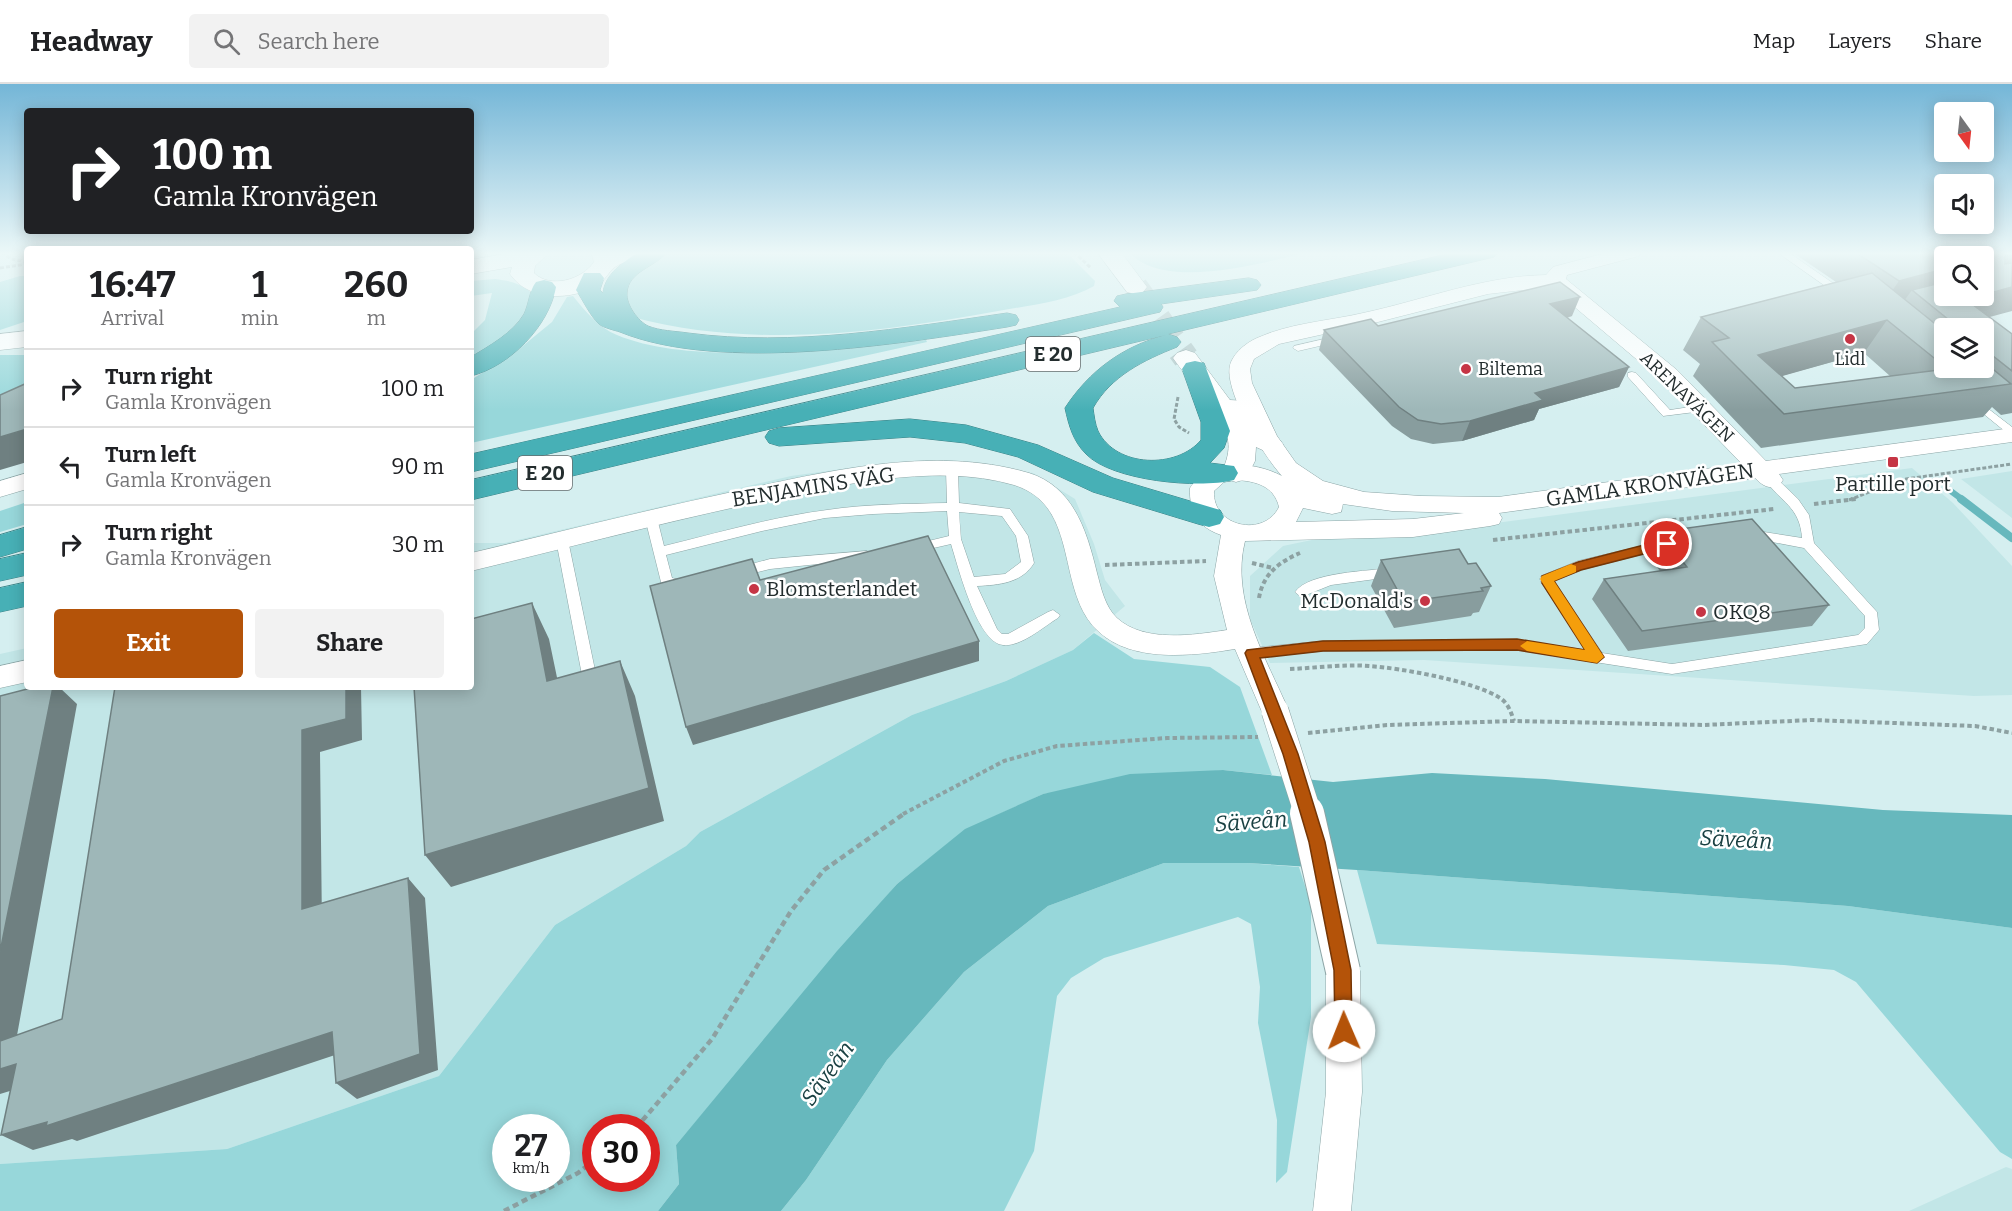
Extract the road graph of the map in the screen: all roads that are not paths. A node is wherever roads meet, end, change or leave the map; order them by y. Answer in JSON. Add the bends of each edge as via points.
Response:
{"nodes":[{"id":1,"x":538,"y":305,"type":"edge"},
{"id":2,"x":593,"y":305,"type":"edge"},
{"id":3,"x":617,"y":305,"type":"edge"},
{"id":4,"x":1114,"y":305,"type":"edge"},
{"id":5,"x":1163,"y":305,"type":"edge"},
{"id":6,"x":1262,"y":305,"type":"edge"},
{"id":7,"x":1274,"y":305,"type":"edge"},
{"id":8,"x":1438,"y":305,"type":"edge"},
{"id":9,"x":1584,"y":305,"type":"edge"},
{"id":10,"x":635,"y":330,"type":"junction"},
{"id":11,"x":1343,"y":338,"type":"edge"},
{"id":12,"x":24,"y":339,"type":"edge"},
{"id":13,"x":0,"y":342,"type":"edge"},
{"id":14,"x":1298,"y":348,"type":"dead end"},
{"id":15,"x":1191,"y":364,"type":"junction"},
{"id":16,"x":474,"y":366,"type":"edge"},
{"id":17,"x":1632,"y":375,"type":"dead end"},
{"id":18,"x":1965,"y":393,"type":"edge"},
{"id":19,"x":1703,"y":408,"type":"junction"},
{"id":20,"x":2012,"y":434,"type":"edge"},
{"id":21,"x":1269,"y":444,"type":"junction"},
{"id":22,"x":2012,"y":445,"type":"edge"},
{"id":23,"x":619,"y":456,"type":"junction"},
{"id":24,"x":474,"y":462,"type":"edge"},
{"id":25,"x":952,"y":470,"type":"junction"},
{"id":26,"x":1159,"y":471,"type":"junction"},
{"id":27,"x":1230,"y":473,"type":"junction"},
{"id":28,"x":1765,"y":475,"type":"junction"},
{"id":29,"x":24,"y":482,"type":"edge"},
{"id":30,"x":1291,"y":485,"type":"junction"},
{"id":31,"x":0,"y":489,"type":"edge"},
{"id":32,"x":474,"y":489,"type":"edge"},
{"id":33,"x":953,"y":507,"type":"junction"},
{"id":34,"x":1209,"y":517,"type":"junction"},
{"id":35,"x":651,"y":518,"type":"junction"},
{"id":36,"x":1235,"y":531,"type":"junction"},
{"id":37,"x":1267,"y":531,"type":"junction"},
{"id":38,"x":1733,"y":534,"type":"edge"},
{"id":39,"x":24,"y":539,"type":"edge"},
{"id":40,"x":955,"y":539,"type":"junction"},
{"id":41,"x":562,"y":540,"type":"junction"},
{"id":42,"x":1680,"y":542,"type":"edge"},
{"id":43,"x":1808,"y":544,"type":"junction"},
{"id":44,"x":0,"y":546,"type":"edge"},
{"id":45,"x":904,"y":550,"type":"edge"},
{"id":46,"x":659,"y":552,"type":"junction"},
{"id":47,"x":880,"y":553,"type":"edge"},
{"id":48,"x":474,"y":561,"type":"edge"},
{"id":49,"x":24,"y":565,"type":"edge"},
{"id":50,"x":0,"y":570,"type":"edge"},
{"id":51,"x":1401,"y":572,"type":"edge"},
{"id":52,"x":727,"y":575,"type":"edge"},
{"id":53,"x":969,"y":582,"type":"junction"},
{"id":54,"x":694,"y":583,"type":"edge"},
{"id":55,"x":1301,"y":592,"type":"dead end"},
{"id":56,"x":24,"y":595,"type":"edge"},
{"id":57,"x":0,"y":600,"type":"edge"},
{"id":58,"x":1053,"y":615,"type":"dead end"},
{"id":59,"x":1256,"y":647,"type":"junction"},
{"id":60,"x":1597,"y":657,"type":"junction"},
{"id":61,"x":24,"y":672,"type":"edge"},
{"id":62,"x":589,"y":675,"type":"edge"},
{"id":63,"x":0,"y":678,"type":"edge"},
{"id":64,"x":1332,"y":1211,"type":"edge"}],
"edges":[{"from":1,"to":16,"type":"highway","via":[[539,311],[529,326]]},
{"from":2,"to":10,"type":"highway","via":[[596,312]]},
{"from":3,"to":10,"type":"highway"},
{"from":4,"to":10,"type":"highway","via":[[845,340],[711,344],[665,339]]},
{"from":5,"to":24,"type":"highway","number":"E 20"},
{"from":6,"to":23,"type":"highway","number":"E 20"},
{"from":7,"to":26,"type":"highway","via":[[1128,359],[1100,378],[1087,394],[1079,408],[1086,436],[1094,446],[1119,462]]},
{"from":8,"to":21,"type":"street","via":[[1276,338],[1252,349],[1245,356],[1239,377]]},
{"from":9,"to":19,"type":"street","name":"ARENAVÄGEN"},
{"from":11,"to":14,"type":"lane"},
{"from":12,"to":13,"type":"street"},
{"from":15,"to":21,"type":"street"},
{"from":15,"to":26,"type":"highway","via":[[1216,423],[1214,442],[1202,457],[1189,464]]},
{"from":15,"to":27,"type":"street","via":[[1239,430],[1244,449],[1242,461]]},
{"from":17,"to":19,"type":"lane","via":[[1667,414]]},
{"from":18,"to":20,"type":"lane"},
{"from":19,"to":28,"type":"street","name":"ARENAVÄGEN"},
{"from":20,"to":28,"type":"street","name":"GAMLA KRONVÄGEN"},
{"from":21,"to":30,"type":"street"},
{"from":22,"to":28,"type":"street","name":"GAMLA KRONVÄGEN"},
{"from":23,"to":32,"type":"highway","number":"E 20"},
{"from":23,"to":34,"type":"highway","via":[[805,434],[939,430],[997,441],[1102,485]]},
{"from":25,"to":33,"type":"lane"},
{"from":25,"to":35,"type":"street","name":"BENJAMINS VÄG","via":[[895,472],[814,483]]},
{"from":25,"to":59,"type":"street","name":"BENJAMINS VÄG","via":[[1002,474],[1046,490],[1073,528],[1094,608],[1107,624],[1126,637],[1163,644]]},
{"from":26,"to":27,"type":"highway"},
{"from":27,"to":30,"type":"street","via":[[1268,478],[1282,488]]},
{"from":27,"to":34,"type":"street","via":[[1210,479],[1202,488],[1201,506]]},
{"from":28,"to":30,"type":"street","name":"GAMLA KRONVÄGEN","via":[[1498,505],[1467,514],[1407,516],[1344,509]]},
{"from":28,"to":37,"type":"street","name":"GAMLA KRONVÄGEN","via":[[1413,528]]},
{"from":28,"to":43,"type":"lane","name":"GAMLA KRONVÄGEN","via":[[1805,515]]},
{"from":29,"to":31,"type":"street"},
{"from":30,"to":37,"type":"street","via":[[1288,517]]},
{"from":33,"to":40,"type":"lane"},
{"from":33,"to":46,"type":"lane","via":[[827,514]]},
{"from":33,"to":53,"type":"lane","via":[[1006,512],[1019,529],[1028,554],[1028,563],[1018,574]]},
{"from":34,"to":36,"type":"street"},
{"from":35,"to":41,"type":"street","name":"BENJAMINS VÄG"},
{"from":35,"to":46,"type":"lane"},
{"from":36,"to":37,"type":"street","name":"GAMLA KRONVÄGEN"},
{"from":36,"to":59,"type":"street","via":[[1227,577]]},
{"from":38,"to":43,"type":"lane"},
{"from":39,"to":44,"type":"highway"},
{"from":40,"to":45,"type":"lane"},
{"from":40,"to":53,"type":"lane"},
{"from":41,"to":48,"type":"street","name":"BENJAMINS VÄG"},
{"from":41,"to":62,"type":"lane"},
{"from":42,"to":60,"type":"lane","via":[[1648,546],[1546,579]]},
{"from":43,"to":60,"type":"lane","via":[[1872,615],[1872,630],[1862,640],[1672,669]]},
{"from":46,"to":54,"type":"lane","via":[[666,582],[683,586]]},
{"from":47,"to":52,"type":"lane","via":[[770,564]]},
{"from":49,"to":50,"type":"highway"},
{"from":51,"to":55,"type":"lane","via":[[1325,583]]},
{"from":53,"to":58,"type":"lane","via":[[990,629],[1002,640]]},
{"from":56,"to":57,"type":"highway"},
{"from":59,"to":60,"type":"lane","via":[[1517,645]]},
{"from":59,"to":64,"type":"street","bridge":true,"via":[[1271,724],[1291,754],[1317,842],[1343,970],[1344,1092]]},
{"from":61,"to":63,"type":"street"}]}
